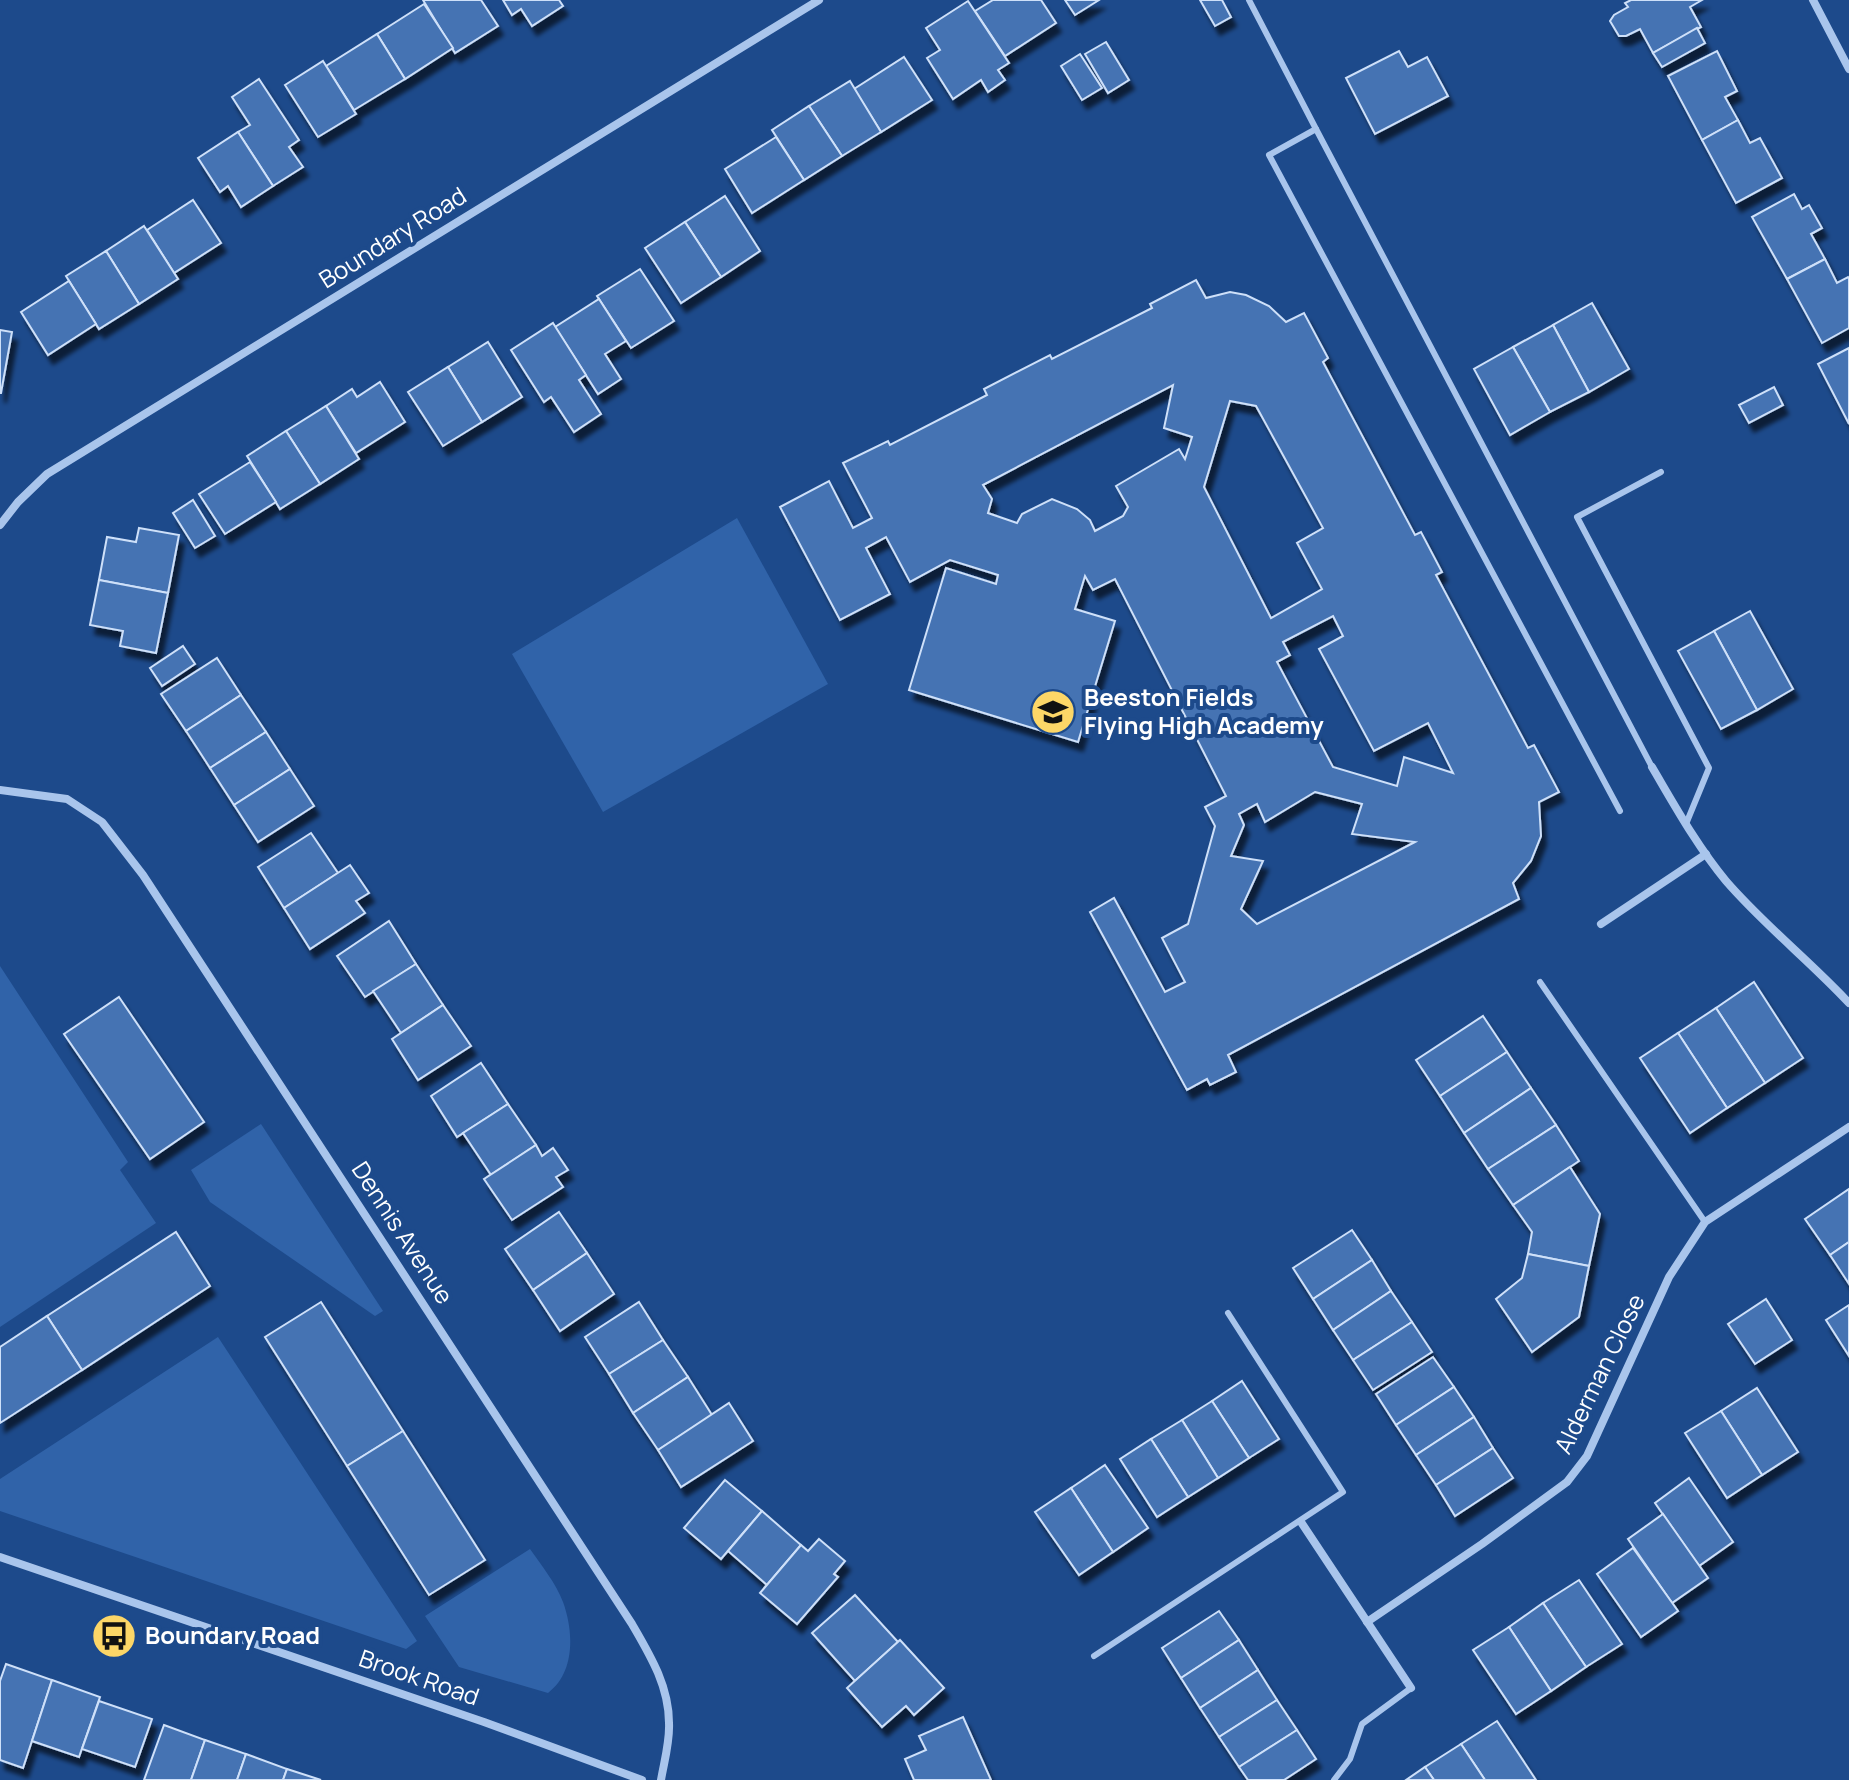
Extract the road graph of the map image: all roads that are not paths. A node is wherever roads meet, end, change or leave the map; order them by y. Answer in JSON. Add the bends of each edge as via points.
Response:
{"nodes":[{"id":1,"x":819,"y":0,"type":"edge"},
{"id":2,"x":1249,"y":0,"type":"edge"},
{"id":3,"x":1813,"y":0,"type":"edge"},
{"id":4,"x":1849,"y":69,"type":"edge"},
{"id":5,"x":1316,"y":129,"type":"junction"},
{"id":6,"x":1661,"y":472,"type":"dead end"},
{"id":7,"x":0,"y":525,"type":"edge"},
{"id":8,"x":1652,"y":767,"type":"joint"},
{"id":9,"x":0,"y":790,"type":"edge"},
{"id":10,"x":1620,"y":811,"type":"dead end"},
{"id":11,"x":1686,"y":824,"type":"junction"},
{"id":12,"x":1706,"y":854,"type":"junction"},
{"id":13,"x":1601,"y":924,"type":"dead end"},
{"id":14,"x":1540,"y":982,"type":"dead end"},
{"id":15,"x":1849,"y":1003,"type":"edge"},
{"id":16,"x":1849,"y":1127,"type":"edge"},
{"id":17,"x":1705,"y":1222,"type":"junction"},
{"id":18,"x":1228,"y":1313,"type":"dead end"},
{"id":19,"x":1301,"y":1522,"type":"junction"},
{"id":20,"x":0,"y":1557,"type":"edge"},
{"id":21,"x":1367,"y":1622,"type":"junction"},
{"id":22,"x":1094,"y":1656,"type":"dead end"},
{"id":23,"x":1411,"y":1688,"type":"joint"},
{"id":24,"x":642,"y":1780,"type":"edge"},
{"id":25,"x":661,"y":1780,"type":"edge"},
{"id":26,"x":1334,"y":1780,"type":"edge"}],
"edges":[{"from":1,"to":7,"type":"street","name":"Boundary Road","via":[[47,474]]},
{"from":2,"to":5,"type":"lane"},
{"from":3,"to":4,"type":"street"},
{"from":5,"to":8,"type":"lane"},
{"from":5,"to":10,"type":"lane","via":[[1269,155]]},
{"from":6,"to":11,"type":"lane","via":[[1577,517],[1709,768]]},
{"from":8,"to":11,"type":"street"},
{"from":9,"to":25,"type":"street","name":"Dennis Avenue","via":[[67,799],[102,822],[143,875],[640,1636],[667,1699],[670,1726]]},
{"from":11,"to":12,"type":"street"},
{"from":12,"to":13,"type":"street"},
{"from":12,"to":15,"type":"street","via":[[1757,914]]},
{"from":14,"to":17,"type":"lane"},
{"from":16,"to":17,"type":"street","name":"Alderman Close"},
{"from":17,"to":21,"type":"street","name":"Alderman Close","via":[[1669,1277],[1587,1456],[1567,1482]]},
{"from":18,"to":19,"type":"lane","via":[[1343,1492]]},
{"from":19,"to":21,"type":"street"},
{"from":19,"to":22,"type":"lane"},
{"from":20,"to":24,"type":"street","name":"Brook Road"},
{"from":21,"to":23,"type":"street"},
{"from":23,"to":26,"type":"lane","via":[[1362,1724],[1350,1759]]}]}
